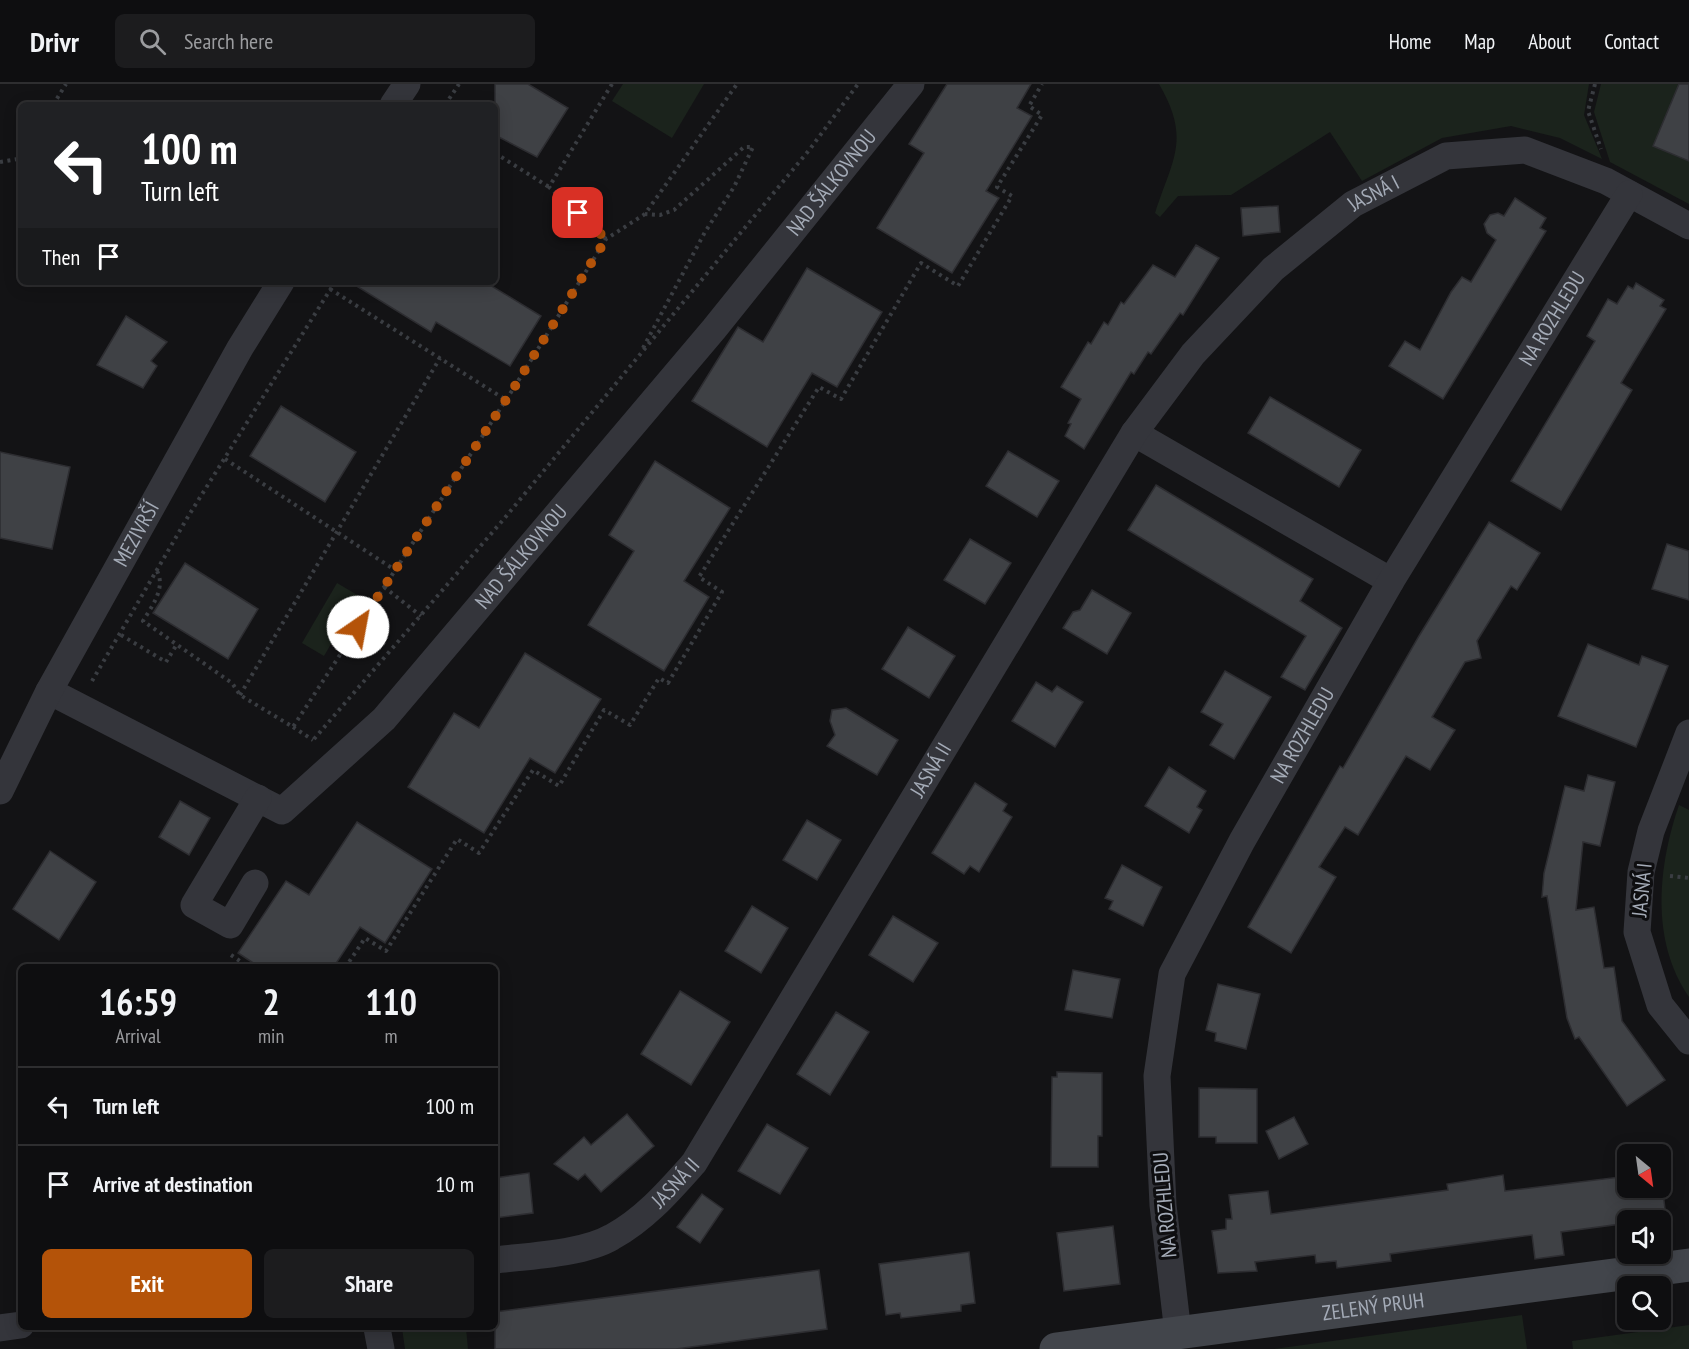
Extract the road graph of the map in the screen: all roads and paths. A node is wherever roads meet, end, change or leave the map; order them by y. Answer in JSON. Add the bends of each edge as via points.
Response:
{"nodes":[{"id":1,"x":66,"y":84,"type":"edge"},
{"id":2,"x":407,"y":84,"type":"edge"},
{"id":3,"x":459,"y":84,"type":"edge"},
{"id":4,"x":612,"y":84,"type":"edge"},
{"id":5,"x":737,"y":84,"type":"edge"},
{"id":6,"x":858,"y":84,"type":"edge"},
{"id":7,"x":911,"y":84,"type":"edge"},
{"id":8,"x":1042,"y":84,"type":"edge"},
{"id":9,"x":1595,"y":84,"type":"edge"},
{"id":10,"x":55,"y":102,"type":"edge"},
{"id":11,"x":395,"y":102,"type":"edge"},
{"id":12,"x":447,"y":102,"type":"edge"},
{"id":13,"x":1592,"y":123,"type":"dead end"},
{"id":14,"x":498,"y":155,"type":"edge"},
{"id":15,"x":18,"y":159,"type":"edge"},
{"id":16,"x":0,"y":162,"type":"edge"},
{"id":17,"x":549,"y":187,"type":"junction"},
{"id":18,"x":1629,"y":194,"type":"junction"},
{"id":19,"x":645,"y":214,"type":"junction"},
{"id":20,"x":1689,"y":226,"type":"edge"},
{"id":21,"x":606,"y":239,"type":"junction"},
{"id":22,"x":279,"y":285,"type":"edge"},
{"id":23,"x":333,"y":285,"type":"edge"},
{"id":24,"x":330,"y":290,"type":"junction"},
{"id":25,"x":639,"y":357,"type":"junction"},
{"id":26,"x":440,"y":358,"type":"junction"},
{"id":27,"x":506,"y":400,"type":"junction"},
{"id":28,"x":1134,"y":433,"type":"junction"},
{"id":29,"x":225,"y":459,"type":"junction"},
{"id":30,"x":338,"y":532,"type":"junction"},
{"id":31,"x":395,"y":570,"type":"junction"},
{"id":32,"x":157,"y":571,"type":"junction"},
{"id":33,"x":1391,"y":581,"type":"junction"},
{"id":34,"x":384,"y":587,"type":"junction"},
{"id":35,"x":421,"y":616,"type":"junction"},
{"id":36,"x":121,"y":635,"type":"junction"},
{"id":37,"x":177,"y":644,"type":"junction"},
{"id":38,"x":101,"y":689,"type":"dead end"},
{"id":39,"x":49,"y":691,"type":"junction"},
{"id":40,"x":240,"y":695,"type":"junction"},
{"id":41,"x":293,"y":727,"type":"junction"},
{"id":42,"x":1689,"y":733,"type":"edge"},
{"id":43,"x":314,"y":740,"type":"junction"},
{"id":44,"x":308,"y":747,"type":"dead end"},
{"id":45,"x":0,"y":791,"type":"edge"},
{"id":46,"x":258,"y":798,"type":"junction"},
{"id":47,"x":255,"y":884,"type":"dead end"},
{"id":48,"x":231,"y":955,"type":"dead end"},
{"id":49,"x":244,"y":964,"type":"edge"},
{"id":50,"x":348,"y":964,"type":"edge"},
{"id":51,"x":1689,"y":1041,"type":"edge"},
{"id":52,"x":498,"y":1260,"type":"edge"},
{"id":53,"x":1689,"y":1265,"type":"edge"},
{"id":54,"x":18,"y":1325,"type":"edge"},
{"id":55,"x":0,"y":1328,"type":"edge"},
{"id":56,"x":377,"y":1330,"type":"edge"},
{"id":57,"x":1178,"y":1333,"type":"junction"},
{"id":58,"x":381,"y":1349,"type":"edge"},
{"id":59,"x":1056,"y":1349,"type":"edge"}],
"edges":[{"from":1,"to":10,"type":"path"},
{"from":2,"to":11,"type":"street"},
{"from":3,"to":12,"type":"path"},
{"from":4,"to":17,"type":"path"},
{"from":5,"to":19,"type":"path"},
{"from":6,"to":25,"type":"path","via":[[810,149]]},
{"from":7,"to":46,"type":"street","name":"NAD ŠÁLKOVNOU","via":[[714,329],[384,719],[282,811]]},
{"from":8,"to":50,"type":"path","via":[[1029,106],[1042,115],[998,187],[1012,196],[958,286],[921,263],[841,399],[819,387],[699,577],[722,592],[668,683],[659,678],[630,725],[604,710],[559,786],[533,770],[479,853],[457,839],[386,951],[365,938]]},
{"from":9,"to":13,"type":"path","via":[[1588,111]]},
{"from":14,"to":17,"type":"path"},
{"from":15,"to":16,"type":"path"},
{"from":17,"to":21,"type":"path"},
{"from":18,"to":20,"type":"street","name":"JASNÁ I"},
{"from":18,"to":28,"type":"street","name":"JASNÁ I","via":[[1525,150],[1446,156],[1353,204],[1273,269],[1193,354]]},
{"from":18,"to":33,"type":"street","name":"NA ROZHLEDU"},
{"from":19,"to":21,"type":"path"},
{"from":19,"to":25,"type":"path","via":[[660,215],[674,210],[744,147],[753,147]]},
{"from":21,"to":27,"type":"path"},
{"from":22,"to":39,"type":"street","name":"MEZIVRŠÍ","via":[[234,358]]},
{"from":23,"to":24,"type":"path"},
{"from":24,"to":26,"type":"path"},
{"from":24,"to":29,"type":"path"},
{"from":25,"to":35,"type":"path"},
{"from":26,"to":27,"type":"path"},
{"from":26,"to":30,"type":"path"},
{"from":27,"to":31,"type":"path"},
{"from":28,"to":33,"type":"street"},
{"from":28,"to":52,"type":"street","name":"JASNÁ II","via":[[694,1163],[652,1209],[611,1238],[559,1253]]},
{"from":29,"to":30,"type":"path"},
{"from":29,"to":32,"type":"path"},
{"from":30,"to":31,"type":"path"},
{"from":30,"to":40,"type":"path"},
{"from":31,"to":34,"type":"path"},
{"from":32,"to":36,"type":"path"},
{"from":32,"to":37,"type":"path","via":[[158,596],[143,621]]},
{"from":33,"to":57,"type":"street","name":"NA ROZHLEDU","via":[[1242,841],[1172,974],[1157,1076],[1163,1205]]},
{"from":34,"to":35,"type":"path"},
{"from":34,"to":41,"type":"path"},
{"from":35,"to":43,"type":"path"},
{"from":36,"to":37,"type":"path","via":[[166,662]]},
{"from":36,"to":38,"type":"path","via":[[91,684]]},
{"from":37,"to":40,"type":"path","via":[[232,683]]},
{"from":39,"to":45,"type":"street","name":"MEZIVRŠÍ"},
{"from":39,"to":46,"type":"street","name":"NAD ŠÁLKOVNOU"},
{"from":40,"to":41,"type":"path"},
{"from":41,"to":43,"type":"path"},
{"from":42,"to":51,"type":"street","name":"JASNÁ I","via":[[1651,831],[1641,872],[1637,932],[1660,1005]]},
{"from":43,"to":44,"type":"path"},
{"from":46,"to":47,"type":"street","via":[[194,904],[230,925]]},
{"from":48,"to":49,"type":"path"},
{"from":53,"to":57,"type":"street","name":"ZELENÝ PRUH"},
{"from":54,"to":55,"type":"street"},
{"from":56,"to":58,"type":"street"},
{"from":57,"to":59,"type":"street","name":"ZELENÝ PRUH"}]}
